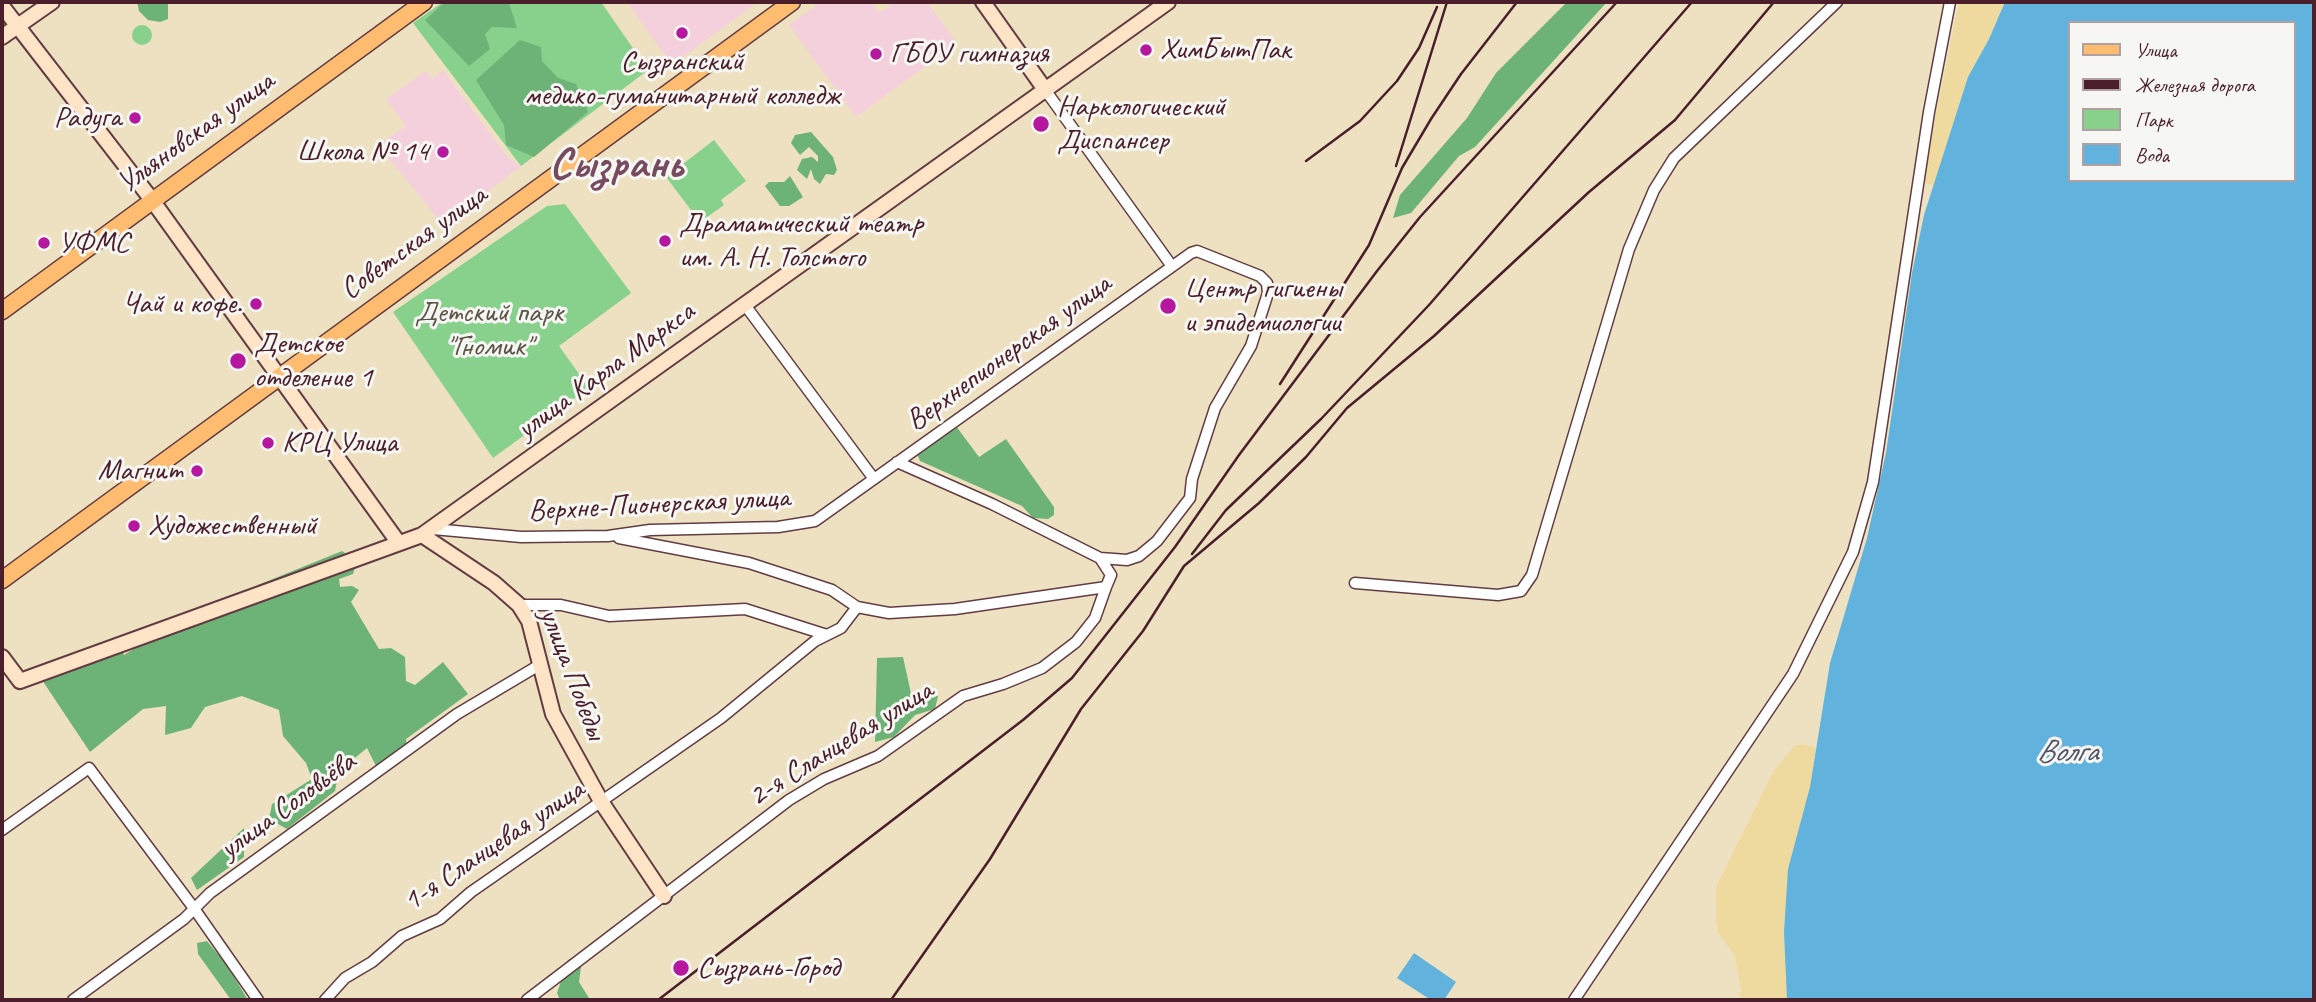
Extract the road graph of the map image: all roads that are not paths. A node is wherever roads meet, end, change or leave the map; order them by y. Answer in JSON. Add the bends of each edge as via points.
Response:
{"nodes":[{"id":1,"x":52,"y":2,"type":"edge"},
{"id":2,"x":424,"y":2,"type":"edge"},
{"id":3,"x":792,"y":2,"type":"edge"},
{"id":4,"x":983,"y":2,"type":"edge"},
{"id":5,"x":1168,"y":2,"type":"edge"},
{"id":6,"x":1837,"y":2,"type":"edge"},
{"id":7,"x":1950,"y":2,"type":"edge"},
{"id":8,"x":2,"y":6,"type":"edge"},
{"id":9,"x":18,"y":27,"type":"junction"},
{"id":10,"x":2,"y":37,"type":"edge"},
{"id":11,"x":1046,"y":91,"type":"junction"},
{"id":12,"x":152,"y":200,"type":"junction"},
{"id":13,"x":1171,"y":265,"type":"junction"},
{"id":14,"x":745,"y":304,"type":"junction"},
{"id":15,"x":2,"y":311,"type":"edge"},
{"id":16,"x":279,"y":377,"type":"junction"},
{"id":17,"x":897,"y":462,"type":"junction"},
{"id":18,"x":874,"y":479,"type":"junction"},
{"id":19,"x":427,"y":532,"type":"junction"},
{"id":20,"x":608,"y":536,"type":"junction"},
{"id":21,"x":398,"y":542,"type":"junction"},
{"id":22,"x":1100,"y":558,"type":"junction"},
{"id":23,"x":2,"y":580,"type":"edge"},
{"id":24,"x":1355,"y":583,"type":"dead end"},
{"id":25,"x":1106,"y":587,"type":"junction"},
{"id":26,"x":519,"y":605,"type":"junction"},
{"id":27,"x":857,"y":607,"type":"junction"},
{"id":28,"x":827,"y":635,"type":"junction"},
{"id":29,"x":2,"y":657,"type":"edge"},
{"id":30,"x":541,"y":664,"type":"junction"},
{"id":31,"x":603,"y":803,"type":"junction"},
{"id":32,"x":2,"y":830,"type":"edge"},
{"id":33,"x":664,"y":896,"type":"junction"},
{"id":34,"x":193,"y":907,"type":"junction"},
{"id":35,"x":73,"y":1000,"type":"edge"},
{"id":36,"x":258,"y":1000,"type":"edge"},
{"id":37,"x":326,"y":1000,"type":"edge"},
{"id":38,"x":527,"y":1000,"type":"edge"},
{"id":39,"x":1574,"y":1000,"type":"edge"}],
"edges":[{"from":1,"to":9,"type":"street"},
{"from":2,"to":12,"type":"main road","name":"Ульяновская улица"},
{"from":3,"to":16,"type":"main road","name":"Советская улица"},
{"from":4,"to":11,"type":"street"},
{"from":5,"to":11,"type":"street","name":"улица Карла Маркса"},
{"from":6,"to":24,"type":"street","via":[[1674,158],[1654,190],[1629,249],[1532,575],[1521,591],[1498,595]]},
{"from":7,"to":39,"type":"street","via":[[1873,482],[1853,552],[1793,674]]},
{"from":8,"to":9,"type":"street"},
{"from":9,"to":10,"type":"street"},
{"from":9,"to":12,"type":"street"},
{"from":11,"to":13,"type":"street"},
{"from":11,"to":14,"type":"street","name":"улица Карла Маркса"},
{"from":12,"to":15,"type":"main road","name":"Ульяновская улица"},
{"from":12,"to":16,"type":"street"},
{"from":13,"to":17,"type":"street","name":"Верхнепионерская улица"},
{"from":13,"to":22,"type":"street","name":"Верхнепионерская улица","via":[[1197,251],[1260,276],[1268,293],[1251,346],[1215,408],[1190,498],[1157,541],[1139,556]]},
{"from":14,"to":18,"type":"street"},
{"from":14,"to":19,"type":"street","name":"улица Карла Маркса"},
{"from":16,"to":21,"type":"street"},
{"from":16,"to":23,"type":"main road","name":"Советская улица"},
{"from":17,"to":18,"type":"street","name":"Верхнепионерская улица"},
{"from":17,"to":22,"type":"street"},
{"from":18,"to":20,"type":"street","name":"Верхне-Пионерская улица","via":[[815,521]]},
{"from":19,"to":20,"type":"street","name":"Верхне-Пионерская улица"},
{"from":19,"to":21,"type":"street","name":"улица Карла Маркса"},
{"from":19,"to":26,"type":"street","name":"улица Победы"},
{"from":20,"to":27,"type":"street","via":[[749,563],[832,590]]},
{"from":21,"to":29,"type":"street","name":"улица Карла Маркса","via":[[20,681]]},
{"from":22,"to":25,"type":"street","name":"2-я Сланцевая улица","via":[[1111,575]]},
{"from":25,"to":27,"type":"street","via":[[942,610],[890,613]]},
{"from":25,"to":33,"type":"street","name":"2-я Сланцевая улица","via":[[1095,618],[1076,642],[1042,668],[963,696],[878,756],[824,779]]},
{"from":26,"to":28,"type":"street","via":[[561,605],[609,615],[745,609]]},
{"from":26,"to":30,"type":"street","name":"улица Победы","via":[[529,621]]},
{"from":27,"to":28,"type":"street","name":"1-я Сланцевая улица","via":[[841,628]]},
{"from":28,"to":31,"type":"street","name":"1-я Сланцевая улица"},
{"from":30,"to":31,"type":"street","name":"улица Победы","via":[[553,714]]},
{"from":30,"to":34,"type":"street","name":"улица Соловьёва","via":[[457,714]]},
{"from":31,"to":33,"type":"street","name":"улица Победы"},
{"from":31,"to":37,"type":"street","name":"1-я Сланцевая улица","via":[[471,892],[440,919],[402,936],[345,978]]},
{"from":32,"to":34,"type":"street","via":[[89,768]]},
{"from":33,"to":38,"type":"street","name":"2-я Сланцевая улица"},
{"from":34,"to":35,"type":"street","name":"улица Соловьёва","via":[[184,919]]},
{"from":34,"to":36,"type":"street"}]}
